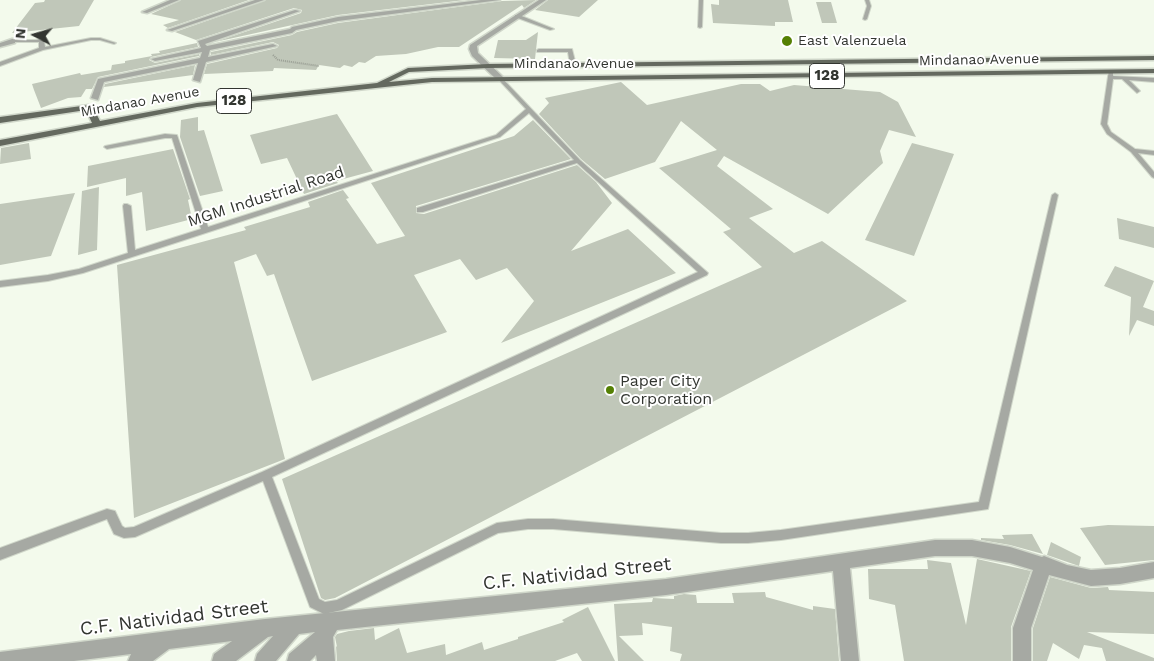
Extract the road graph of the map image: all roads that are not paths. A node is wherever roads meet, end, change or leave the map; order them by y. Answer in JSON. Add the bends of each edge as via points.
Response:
{"nodes":[{"id":1,"x":176,"y":0,"type":"edge"},
{"id":2,"x":261,"y":0,"type":"edge"},
{"id":3,"x":497,"y":0,"type":"edge"},
{"id":4,"x":543,"y":0,"type":"edge"},
{"id":5,"x":701,"y":0,"type":"edge"},
{"id":6,"x":867,"y":0,"type":"edge"},
{"id":7,"x":297,"y":11,"type":"dead end"},
{"id":8,"x":146,"y":12,"type":"dead end"},
{"id":9,"x":518,"y":16,"type":"junction"},
{"id":10,"x":277,"y":17,"type":"junction"},
{"id":11,"x":864,"y":19,"type":"dead end"},
{"id":12,"x":700,"y":27,"type":"dead end"},
{"id":13,"x":552,"y":29,"type":"dead end"},
{"id":14,"x":170,"y":30,"type":"dead end"},
{"id":15,"x":294,"y":32,"type":"junction"},
{"id":16,"x":12,"y":41,"type":"joint"},
{"id":17,"x":0,"y":43,"type":"edge"},
{"id":18,"x":114,"y":43,"type":"dead end"},
{"id":19,"x":273,"y":46,"type":"dead end"},
{"id":20,"x":42,"y":49,"type":"junction"},
{"id":21,"x":206,"y":50,"type":"junction"},
{"id":22,"x":540,"y":50,"type":"dead end"},
{"id":23,"x":1154,"y":58,"type":"edge"},
{"id":24,"x":155,"y":59,"type":"dead end"},
{"id":25,"x":1007,"y":60,"type":"junction"},
{"id":26,"x":203,"y":61,"type":"junction"},
{"id":27,"x":0,"y":64,"type":"edge"},
{"id":28,"x":651,"y":64,"type":"junction"},
{"id":29,"x":573,"y":65,"type":"junction"},
{"id":30,"x":488,"y":66,"type":"junction"},
{"id":31,"x":1154,"y":70,"type":"edge"},
{"id":32,"x":1023,"y":73,"type":"junction"},
{"id":33,"x":1111,"y":74,"type":"junction"},
{"id":34,"x":654,"y":77,"type":"junction"},
{"id":35,"x":500,"y":78,"type":"junction"},
{"id":36,"x":1124,"y":78,"type":"junction"},
{"id":37,"x":197,"y":80,"type":"dead end"},
{"id":38,"x":1154,"y":80,"type":"edge"},
{"id":39,"x":372,"y":88,"type":"junction"},
{"id":40,"x":1137,"y":91,"type":"dead end"},
{"id":41,"x":94,"y":98,"type":"dead end"},
{"id":42,"x":529,"y":110,"type":"junction"},
{"id":43,"x":0,"y":120,"type":"edge"},
{"id":44,"x":97,"y":123,"type":"junction"},
{"id":45,"x":0,"y":143,"type":"edge"},
{"id":46,"x":107,"y":146,"type":"dead end"},
{"id":47,"x":1133,"y":151,"type":"junction"},
{"id":48,"x":1154,"y":153,"type":"edge"},
{"id":49,"x":578,"y":161,"type":"junction"},
{"id":50,"x":1154,"y":176,"type":"edge"},
{"id":51,"x":1055,"y":195,"type":"dead end"},
{"id":52,"x":127,"y":206,"type":"dead end"},
{"id":53,"x":420,"y":210,"type":"dead end"},
{"id":54,"x":205,"y":231,"type":"junction"},
{"id":55,"x":132,"y":254,"type":"junction"},
{"id":56,"x":0,"y":284,"type":"edge"},
{"id":57,"x":266,"y":476,"type":"junction"},
{"id":58,"x":0,"y":554,"type":"edge"},
{"id":59,"x":841,"y":563,"type":"junction"},
{"id":60,"x":1044,"y":564,"type":"junction"},
{"id":61,"x":1154,"y":570,"type":"edge"},
{"id":62,"x":294,"y":625,"type":"junction"},
{"id":63,"x":265,"y":628,"type":"junction"},
{"id":64,"x":328,"y":628,"type":"junction"},
{"id":65,"x":165,"y":641,"type":"junction"},
{"id":66,"x":0,"y":661,"type":"edge"},
{"id":67,"x":137,"y":661,"type":"edge"},
{"id":68,"x":221,"y":661,"type":"edge"},
{"id":69,"x":264,"y":661,"type":"edge"},
{"id":70,"x":296,"y":661,"type":"edge"},
{"id":71,"x":326,"y":661,"type":"edge"},
{"id":72,"x":850,"y":661,"type":"edge"},
{"id":73,"x":1022,"y":661,"type":"edge"}],
"edges":[{"from":1,"to":8,"type":"street"},
{"from":2,"to":14,"type":"street"},
{"from":3,"to":15,"type":"street","via":[[338,18]]},
{"from":4,"to":9,"type":"street"},
{"from":5,"to":12,"type":"lane"},
{"from":6,"to":11,"type":"lane","via":[[870,6]]},
{"from":7,"to":10,"type":"street"},
{"from":9,"to":13,"type":"lane"},
{"from":9,"to":30,"type":"street","via":[[474,45],[475,54]]},
{"from":10,"to":15,"type":"street"},
{"from":10,"to":21,"type":"street","via":[[201,43]]},
{"from":15,"to":21,"type":"street"},
{"from":16,"to":17,"type":"street"},
{"from":16,"to":20,"type":"lane","via":[[42,42]]},
{"from":18,"to":20,"type":"lane","via":[[91,38]]},
{"from":19,"to":26,"type":"street"},
{"from":20,"to":27,"type":"lane"},
{"from":21,"to":24,"type":"street"},
{"from":21,"to":26,"type":"street"},
{"from":22,"to":29,"type":"lane","via":[[570,50]]},
{"from":23,"to":25,"type":"main road","name":"Mindanao Avenue","number":"128"},
{"from":25,"to":28,"type":"main road","name":"Mindanao Avenue","number":"128"},
{"from":25,"to":32,"type":"main road"},
{"from":26,"to":37,"type":"street"},
{"from":26,"to":41,"type":"street","via":[[101,81]]},
{"from":28,"to":29,"type":"main road","name":"Mindanao Avenue","number":"128"},
{"from":28,"to":34,"type":"main road"},
{"from":29,"to":30,"type":"main road","name":"Mindanao Avenue","number":"128"},
{"from":30,"to":35,"type":"street"},
{"from":30,"to":39,"type":"main road","name":"Mindanao Avenue","number":"128","via":[[408,70]]},
{"from":31,"to":33,"type":"main road","name":"Mindanao Avenue","number":"128"},
{"from":32,"to":33,"type":"main road","name":"Mindanao Avenue","number":"128"},
{"from":32,"to":34,"type":"main road","name":"Mindanao Avenue","number":"128"},
{"from":33,"to":36,"type":"lane"},
{"from":33,"to":47,"type":"lane","via":[[1104,124],[1112,135]]},
{"from":34,"to":35,"type":"main road","name":"Mindanao Avenue","number":"128"},
{"from":35,"to":39,"type":"main road","name":"Mindanao Avenue","number":"128","via":[[432,80]]},
{"from":35,"to":42,"type":"lane"},
{"from":36,"to":38,"type":"lane"},
{"from":36,"to":40,"type":"lane"},
{"from":39,"to":44,"type":"main road","name":"Mindanao Avenue","number":"128","via":[[196,106]]},
{"from":42,"to":49,"type":"lane"},
{"from":42,"to":54,"type":"lane","name":"MGM Industrial Road","via":[[498,136]]},
{"from":43,"to":44,"type":"main road","name":"Mindanao Avenue","via":[[89,107]]},
{"from":44,"to":45,"type":"main road","name":"Mindanao Avenue","number":"128"},
{"from":46,"to":54,"type":"lane","via":[[174,136]]},
{"from":47,"to":48,"type":"lane"},
{"from":47,"to":50,"type":"lane"},
{"from":49,"to":53,"type":"lane"},
{"from":49,"to":57,"type":"lane","via":[[704,273]]},
{"from":51,"to":57,"type":"lane","via":[[984,506],[748,538],[554,524],[497,528],[338,606],[324,608],[314,603]]},
{"from":52,"to":55,"type":"lane"},
{"from":54,"to":55,"type":"lane","name":"MGM Industrial Road"},
{"from":55,"to":56,"type":"lane","name":"MGM Industrial Road","via":[[72,273]]},
{"from":57,"to":58,"type":"lane","via":[[135,532],[118,530],[111,515],[107,514]]},
{"from":59,"to":60,"type":"street","name":"C.F. Natividad Street","via":[[935,548],[972,548]]},
{"from":59,"to":64,"type":"street","name":"C.F. Natividad Street"},
{"from":59,"to":72,"type":"street"},
{"from":60,"to":61,"type":"street","name":"C.F. Natividad Street","via":[[1091,578]]},
{"from":60,"to":73,"type":"street","via":[[1022,628]]},
{"from":62,"to":63,"type":"street","name":"C.F. Natividad Street"},
{"from":62,"to":64,"type":"street","name":"C.F. Natividad Street"},
{"from":62,"to":69,"type":"street"},
{"from":63,"to":65,"type":"street","name":"C.F. Natividad Street"},
{"from":63,"to":68,"type":"street"},
{"from":64,"to":70,"type":"street"},
{"from":64,"to":71,"type":"street"},
{"from":65,"to":66,"type":"street","name":"C.F. Natividad Street"},
{"from":65,"to":67,"type":"street"}]}
